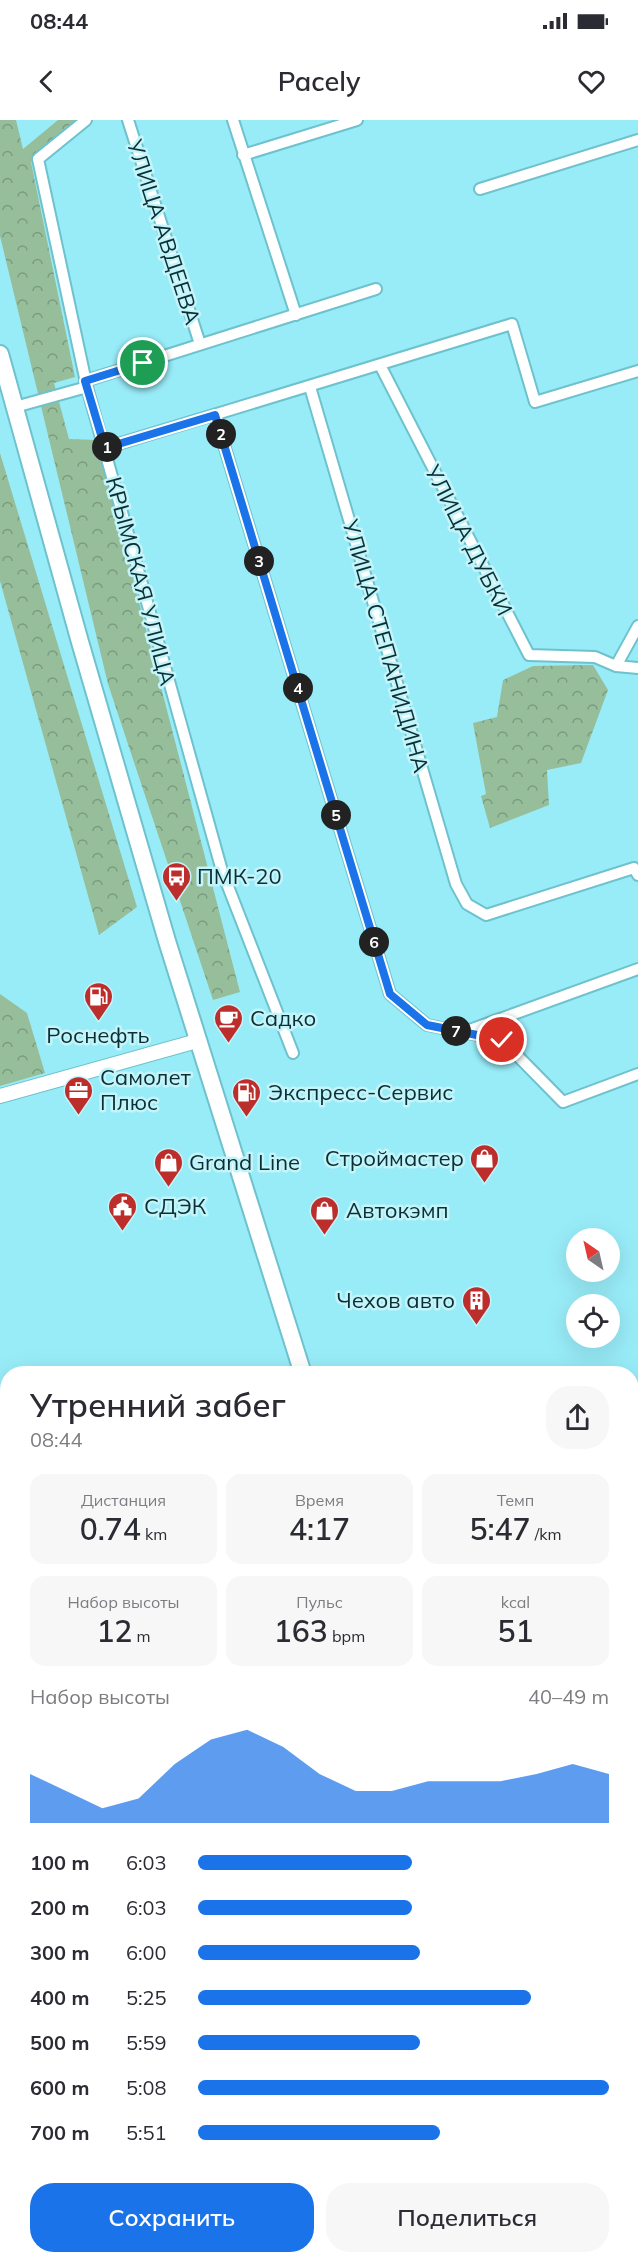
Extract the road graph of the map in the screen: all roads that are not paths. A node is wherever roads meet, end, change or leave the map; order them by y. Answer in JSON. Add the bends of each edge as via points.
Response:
{"nodes":[{"id":1,"x":86,"y":120,"type":"edge"},
{"id":2,"x":128,"y":120,"type":"edge"},
{"id":3,"x":233,"y":120,"type":"edge"},
{"id":4,"x":357,"y":120,"type":"edge"},
{"id":5,"x":638,"y":140,"type":"edge"},
{"id":6,"x":243,"y":154,"type":"junction"},
{"id":7,"x":480,"y":189,"type":"dead end"},
{"id":8,"x":376,"y":289,"type":"dead end"},
{"id":9,"x":296,"y":315,"type":"junction"},
{"id":10,"x":200,"y":344,"type":"junction"},
{"id":11,"x":0,"y":354,"type":"edge"},
{"id":12,"x":380,"y":365,"type":"junction"},
{"id":13,"x":638,"y":371,"type":"edge"},
{"id":14,"x":86,"y":384,"type":"junction"},
{"id":15,"x":310,"y":387,"type":"junction"},
{"id":16,"x":15,"y":407,"type":"junction"},
{"id":17,"x":215,"y":415,"type":"junction"},
{"id":18,"x":105,"y":448,"type":"junction"},
{"id":19,"x":638,"y":626,"type":"edge"},
{"id":20,"x":616,"y":666,"type":"junction"},
{"id":21,"x":638,"y":668,"type":"edge"},
{"id":22,"x":636,"y":871,"type":"edge"},
{"id":23,"x":638,"y":969,"type":"edge"},
{"id":24,"x":464,"y":1032,"type":"junction"},
{"id":25,"x":197,"y":1041,"type":"junction"},
{"id":26,"x":293,"y":1053,"type":"dead end"},
{"id":27,"x":638,"y":1074,"type":"edge"},
{"id":28,"x":0,"y":1096,"type":"edge"},
{"id":29,"x":300,"y":1366,"type":"edge"}],
"edges":[{"from":1,"to":14,"type":"street","name":"КРЫМСКАЯ УЛИЦА","via":[[38,159]]},
{"from":2,"to":10,"type":"street","name":"УЛИЦА АВДЕЕВА"},
{"from":3,"to":6,"type":"street"},
{"from":4,"to":6,"type":"street"},
{"from":5,"to":7,"type":"street"},
{"from":6,"to":9,"type":"street"},
{"from":8,"to":9,"type":"street"},
{"from":9,"to":10,"type":"street"},
{"from":10,"to":14,"type":"street"},
{"from":11,"to":16,"type":"main road"},
{"from":12,"to":13,"type":"street","via":[[512,324],[535,402]]},
{"from":12,"to":15,"type":"street"},
{"from":12,"to":20,"type":"street","name":"УЛИЦА ДУБКИ","via":[[529,655],[595,657]]},
{"from":14,"to":16,"type":"street"},
{"from":14,"to":18,"type":"street","name":"КРЫМСКАЯ УЛИЦА"},
{"from":15,"to":17,"type":"street"},
{"from":15,"to":22,"type":"street","name":"УЛИЦА СТЕПАНИДИНА","via":[[456,884],[467,904],[486,915]]},
{"from":16,"to":25,"type":"main road"},
{"from":17,"to":18,"type":"street"},
{"from":17,"to":24,"type":"street","via":[[390,994],[427,1025]]},
{"from":18,"to":26,"type":"street","name":"КРЫМСКАЯ УЛИЦА","via":[[222,870]]},
{"from":19,"to":20,"type":"street"},
{"from":20,"to":21,"type":"street"},
{"from":23,"to":24,"type":"street"},
{"from":24,"to":27,"type":"street","via":[[502,1040],[563,1102]]},
{"from":25,"to":28,"type":"street"},
{"from":25,"to":29,"type":"main road"}]}
